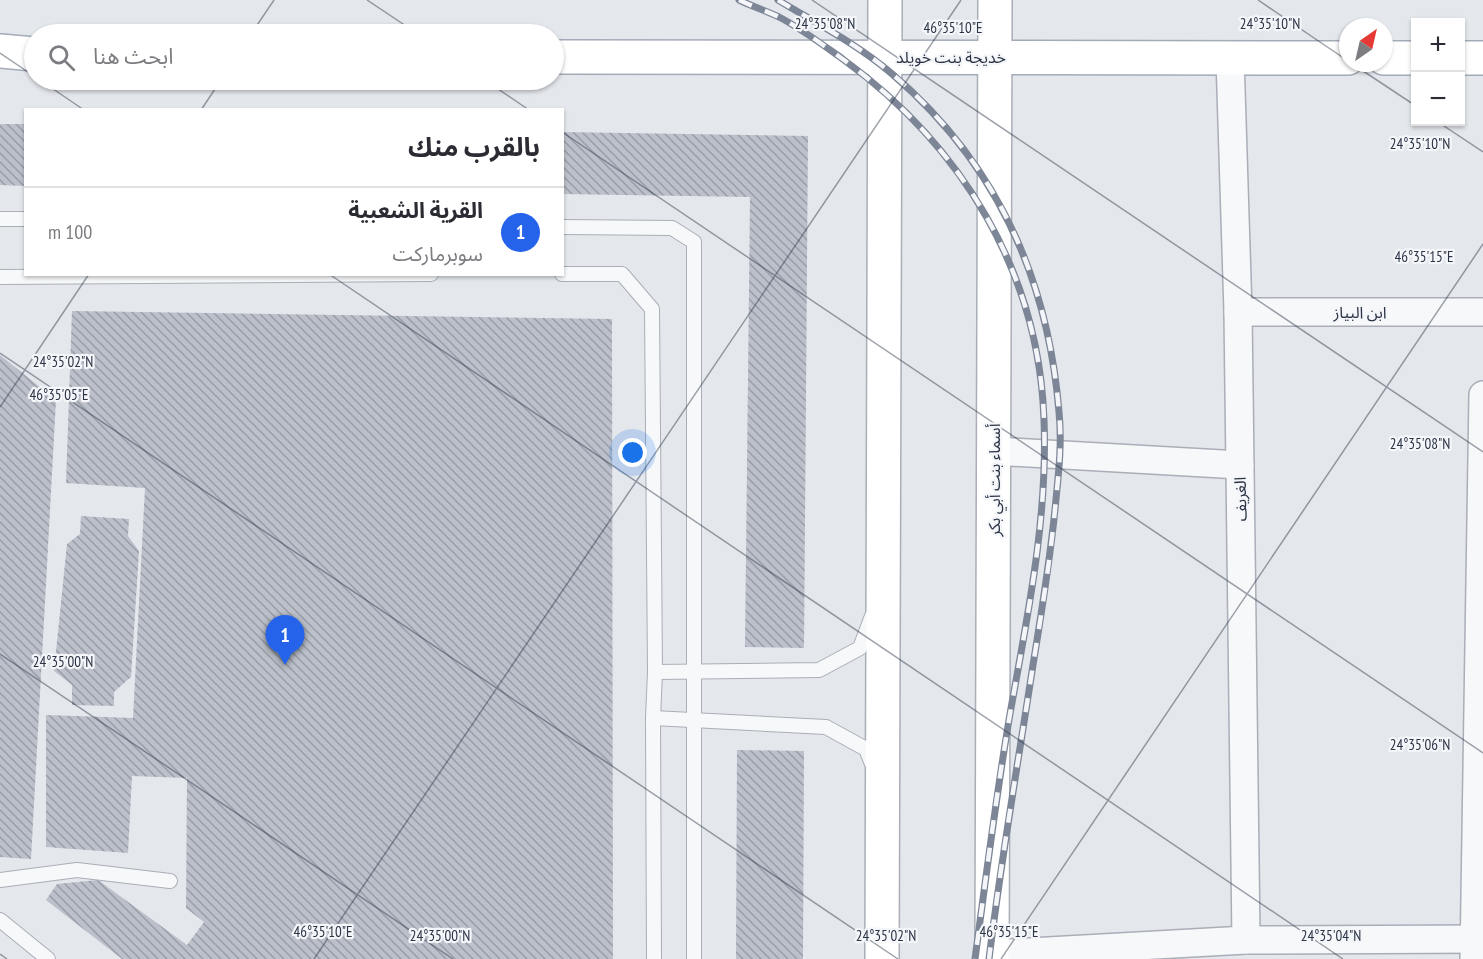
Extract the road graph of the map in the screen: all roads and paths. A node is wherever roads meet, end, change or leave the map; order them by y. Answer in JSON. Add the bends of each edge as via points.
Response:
{"nodes":[{"id":1,"x":885,"y":0,"type":"edge"},
{"id":2,"x":995,"y":0,"type":"edge"},
{"id":3,"x":0,"y":51,"type":"edge"},
{"id":4,"x":24,"y":53,"type":"edge"},
{"id":5,"x":564,"y":57,"type":"edge"},
{"id":6,"x":885,"y":57,"type":"junction"},
{"id":7,"x":995,"y":57,"type":"junction"},
{"id":8,"x":1230,"y":58,"type":"junction"},
{"id":9,"x":1339,"y":58,"type":"edge"},
{"id":10,"x":1393,"y":58,"type":"edge"},
{"id":11,"x":1411,"y":58,"type":"edge"},
{"id":12,"x":1465,"y":58,"type":"edge"},
{"id":13,"x":1483,"y":58,"type":"edge"},
{"id":14,"x":0,"y":219,"type":"edge"},
{"id":15,"x":24,"y":219,"type":"edge"},
{"id":16,"x":564,"y":227,"type":"edge"},
{"id":17,"x":564,"y":274,"type":"edge"},
{"id":18,"x":144,"y":276,"type":"edge"},
{"id":19,"x":0,"y":277,"type":"edge"},
{"id":20,"x":1238,"y":312,"type":"junction"},
{"id":21,"x":1483,"y":312,"type":"edge"},
{"id":22,"x":1483,"y":395,"type":"edge"},
{"id":23,"x":994,"y":451,"type":"junction"},
{"id":24,"x":1240,"y":465,"type":"junction"},
{"id":25,"x":883,"y":586,"type":"junction"},
{"id":26,"x":694,"y":671,"type":"junction"},
{"id":27,"x":655,"y":672,"type":"junction"},
{"id":28,"x":1480,"y":713,"type":"edge"},
{"id":29,"x":653,"y":718,"type":"junction"},
{"id":30,"x":694,"y":720,"type":"junction"},
{"id":31,"x":883,"y":796,"type":"junction"},
{"id":32,"x":0,"y":880,"type":"edge"},
{"id":33,"x":170,"y":880,"type":"dead end"},
{"id":34,"x":0,"y":920,"type":"edge"},
{"id":35,"x":1246,"y":940,"type":"junction"},
{"id":36,"x":1477,"y":946,"type":"edge"},
{"id":37,"x":992,"y":957,"type":"edge"},
{"id":38,"x":48,"y":959,"type":"edge"},
{"id":39,"x":654,"y":959,"type":"edge"},
{"id":40,"x":694,"y":959,"type":"edge"},
{"id":41,"x":882,"y":959,"type":"edge"}],
"edges":[{"from":1,"to":6,"type":"main road"},
{"from":2,"to":7,"type":"main road","name":"أسماء بنت أبي بكر"},
{"from":3,"to":4,"type":"main road"},
{"from":5,"to":6,"type":"main road","name":"خديجة بنت خويلد"},
{"from":6,"to":7,"type":"main road","name":"خديجة بنت خويلد"},
{"from":6,"to":25,"type":"main road"},
{"from":7,"to":8,"type":"main road","name":"خديجة بنت خويلد"},
{"from":7,"to":23,"type":"main road","name":"أسماء بنت أبي بكر"},
{"from":8,"to":9,"type":"main road","name":"خديجة بنت خويلد"},
{"from":8,"to":20,"type":"street","name":"الغريف"},
{"from":10,"to":11,"type":"main road"},
{"from":12,"to":13,"type":"main road"},
{"from":14,"to":15,"type":"lane"},
{"from":16,"to":26,"type":"lane","via":[[672,228],[694,242]]},
{"from":17,"to":27,"type":"lane","via":[[622,273],[652,309]]},
{"from":18,"to":19,"type":"lane"},
{"from":20,"to":21,"type":"street","name":"ابن البياز"},
{"from":20,"to":24,"type":"street","name":"الغريف"},
{"from":22,"to":28,"type":"street"},
{"from":23,"to":24,"type":"street"},
{"from":23,"to":37,"type":"main road","name":"أسماء بنت أبي بكر"},
{"from":24,"to":35,"type":"street","name":"الغريف"},
{"from":25,"to":26,"type":"lane","via":[[860,648],[819,670]]},
{"from":25,"to":31,"type":"main road"},
{"from":26,"to":27,"type":"lane"},
{"from":26,"to":30,"type":"lane"},
{"from":27,"to":29,"type":"lane"},
{"from":28,"to":36,"type":"street"},
{"from":29,"to":30,"type":"lane"},
{"from":29,"to":39,"type":"lane"},
{"from":30,"to":31,"type":"lane","via":[[826,727],[866,749]]},
{"from":30,"to":40,"type":"lane"},
{"from":31,"to":41,"type":"main road"},
{"from":32,"to":33,"type":"lane","via":[[77,870]]},
{"from":34,"to":38,"type":"lane"},
{"from":35,"to":36,"type":"street"},
{"from":35,"to":37,"type":"street"}]}
